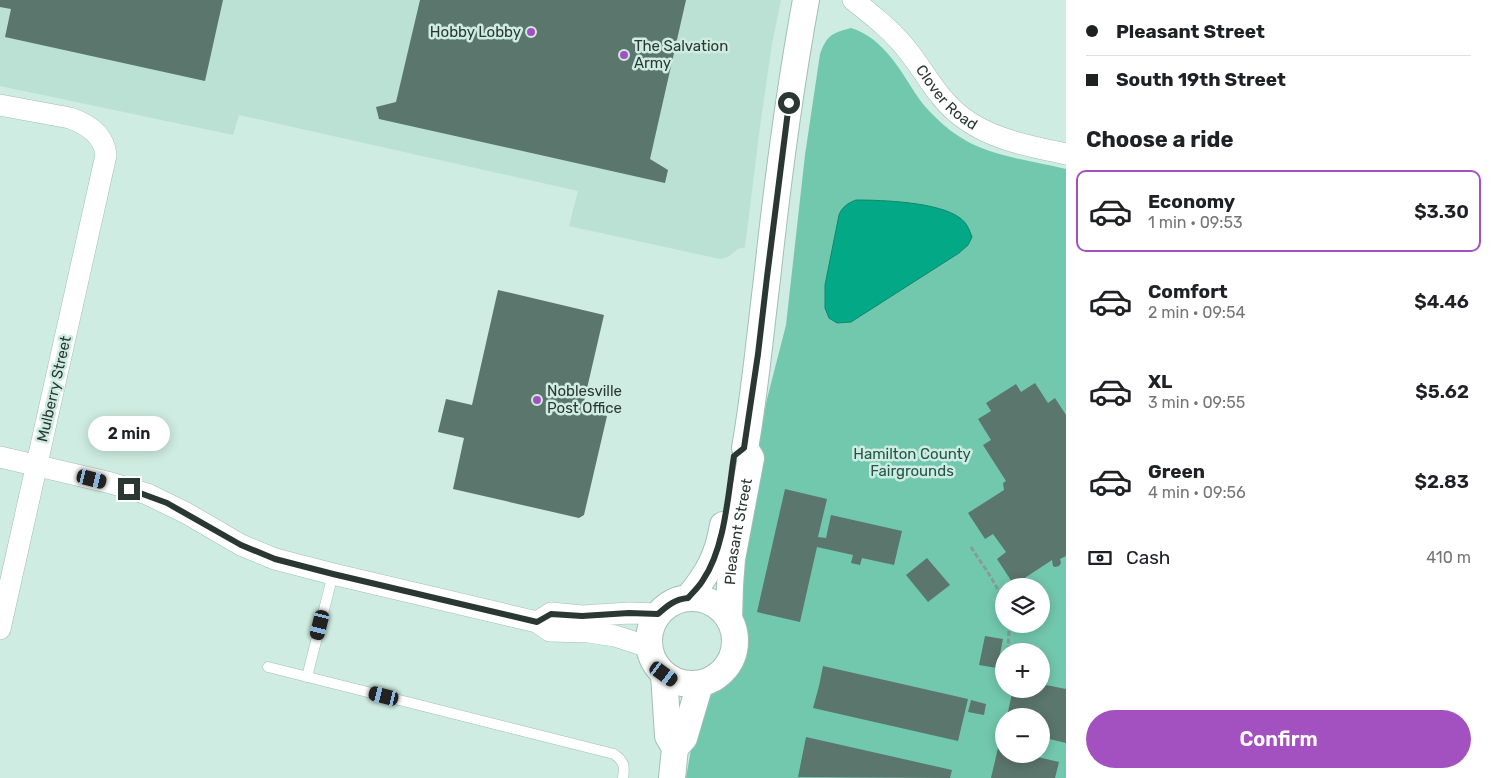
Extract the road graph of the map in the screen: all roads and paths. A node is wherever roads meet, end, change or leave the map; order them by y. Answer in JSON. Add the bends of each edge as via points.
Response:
{"nodes":[{"id":1,"x":806,"y":0,"type":"edge"},
{"id":2,"x":853,"y":0,"type":"edge"},
{"id":3,"x":0,"y":105,"type":"edge"},
{"id":4,"x":1066,"y":154,"type":"edge"},
{"id":5,"x":744,"y":448,"type":"junction"},
{"id":6,"x":0,"y":457,"type":"edge"},
{"id":7,"x":36,"y":465,"type":"junction"},
{"id":8,"x":971,"y":548,"type":"dead end"},
{"id":9,"x":333,"y":574,"type":"junction"},
{"id":10,"x":995,"y":586,"type":"edge"},
{"id":11,"x":688,"y":598,"type":"junction"},
{"id":12,"x":658,"y":614,"type":"junction"},
{"id":13,"x":730,"y":619,"type":"junction"},
{"id":14,"x":537,"y":622,"type":"junction"},
{"id":15,"x":0,"y":629,"type":"edge"},
{"id":16,"x":649,"y":647,"type":"junction"},
{"id":17,"x":268,"y":667,"type":"dead end"},
{"id":18,"x":664,"y":674,"type":"junction"},
{"id":19,"x":307,"y":676,"type":"junction"},
{"id":20,"x":700,"y":684,"type":"junction"},
{"id":21,"x":675,"y":748,"type":"junction"},
{"id":22,"x":623,"y":778,"type":"edge"},
{"id":23,"x":672,"y":778,"type":"edge"}],
"edges":[{"from":1,"to":5,"type":"street","name":"Pleasant Street","via":[[792,82]]},
{"from":2,"to":4,"type":"street","name":"Clover Road","via":[[888,28],[962,118],[1012,142]]},
{"from":3,"to":7,"type":"street","name":"Mulberry Street","via":[[81,122],[92,128],[106,149]]},
{"from":5,"to":11,"type":"street","name":"Pleasant Street","via":[[734,456],[720,541],[713,562]]},
{"from":5,"to":13,"type":"street","name":"Pleasant Street","via":[[751,458],[732,559]]},
{"from":6,"to":7,"type":"street"},
{"from":7,"to":9,"type":"street","via":[[147,494],[241,545],[275,559]]},
{"from":7,"to":15,"type":"street","name":"Mulberry Street"},
{"from":8,"to":10,"type":"path"},
{"from":9,"to":14,"type":"street"},
{"from":9,"to":19,"type":"lane"},
{"from":11,"to":12,"type":"street","via":[[668,605]]},
{"from":11,"to":13,"type":"street","via":[[708,600]]},
{"from":12,"to":14,"type":"street","via":[[551,614]]},
{"from":12,"to":16,"type":"street","via":[[652,624]]},
{"from":13,"to":20,"type":"street","via":[[735,646],[732,659],[724,671]]},
{"from":14,"to":16,"type":"street","via":[[550,631],[615,636]]},
{"from":16,"to":18,"type":"street","via":[[653,660]]},
{"from":17,"to":19,"type":"lane"},
{"from":18,"to":20,"type":"street","via":[[686,684]]},
{"from":18,"to":21,"type":"street","via":[[668,736]]},
{"from":19,"to":22,"type":"lane","via":[[614,754],[622,759]]},
{"from":20,"to":21,"type":"street","via":[[684,738]]},
{"from":21,"to":23,"type":"street"}]}
